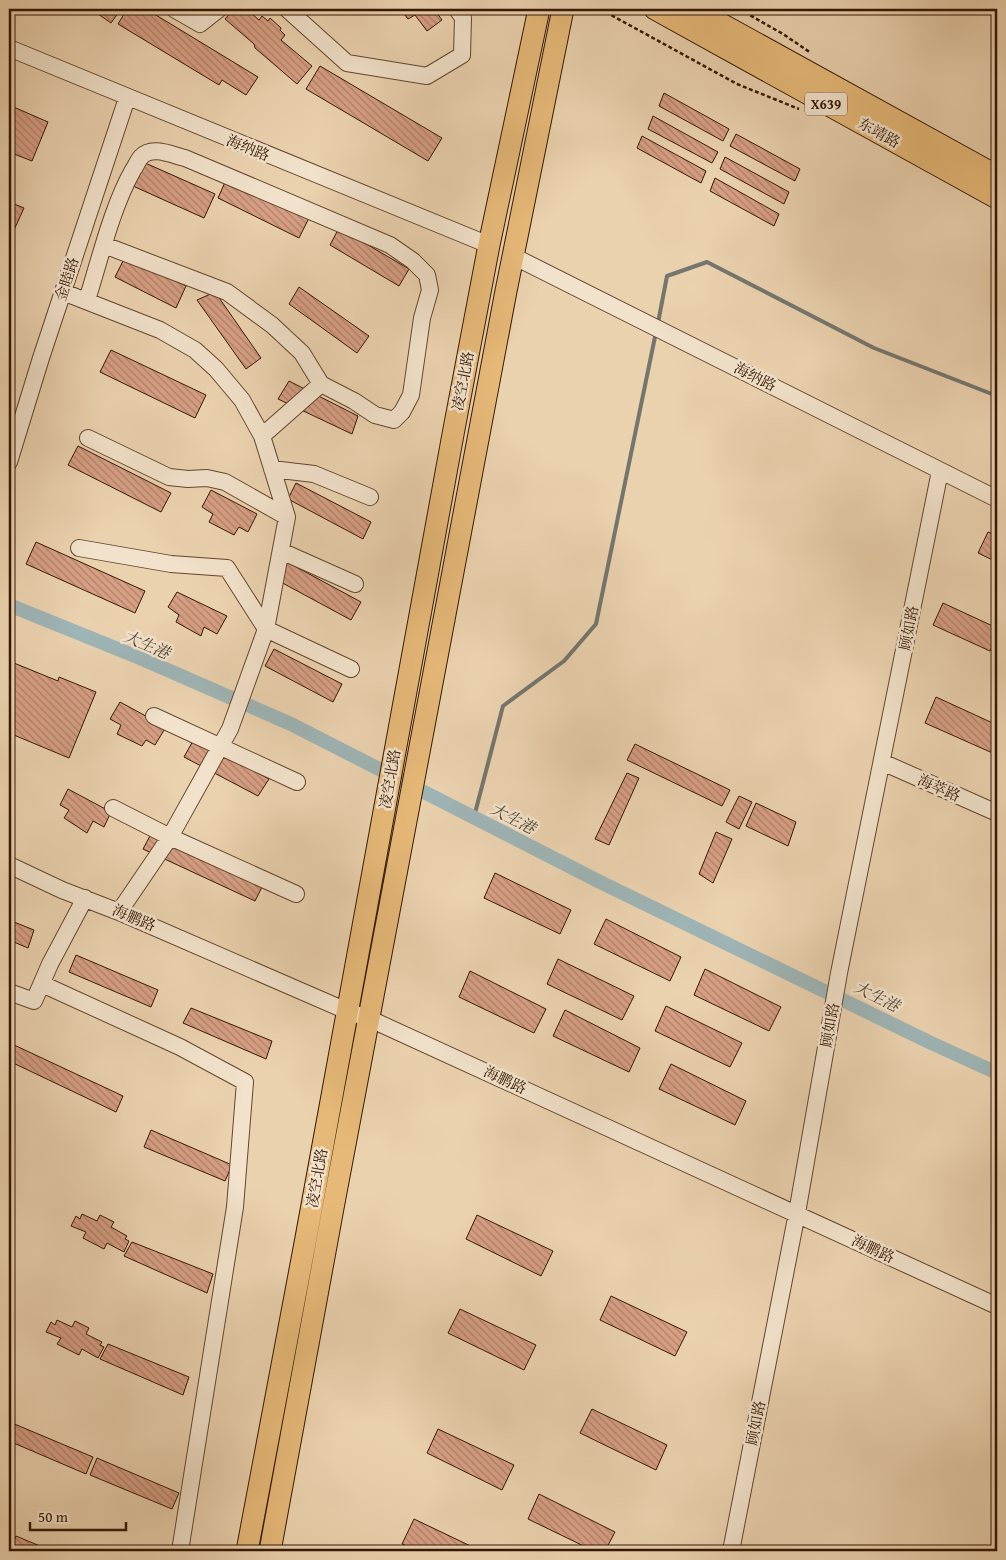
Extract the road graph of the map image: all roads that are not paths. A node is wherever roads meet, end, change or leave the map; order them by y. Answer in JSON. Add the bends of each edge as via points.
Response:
{"nodes":[{"id":1,"x":174,"y":9,"type":"edge"},
{"id":2,"x":219,"y":9,"type":"edge"},
{"id":3,"x":287,"y":9,"type":"edge"},
{"id":4,"x":457,"y":9,"type":"edge"},
{"id":5,"x":539,"y":9,"type":"edge"},
{"id":6,"x":563,"y":9,"type":"edge"},
{"id":7,"x":655,"y":9,"type":"edge"},
{"id":8,"x":694,"y":9,"type":"edge"},
{"id":9,"x":9,"y":48,"type":"edge"},
{"id":10,"x":127,"y":98,"type":"junction"},
{"id":11,"x":997,"y":176,"type":"edge"},
{"id":12,"x":997,"y":198,"type":"edge"},
{"id":13,"x":104,"y":245,"type":"junction"},
{"id":14,"x":489,"y":245,"type":"junction"},
{"id":15,"x":513,"y":256,"type":"junction"},
{"id":16,"x":63,"y":292,"type":"junction"},
{"id":17,"x":87,"y":300,"type":"junction"},
{"id":18,"x":321,"y":384,"type":"junction"},
{"id":19,"x":262,"y":436,"type":"junction"},
{"id":20,"x":88,"y":438,"type":"dead end"},
{"id":21,"x":9,"y":462,"type":"edge"},
{"id":22,"x":272,"y":469,"type":"junction"},
{"id":23,"x":940,"y":471,"type":"junction"},
{"id":24,"x":370,"y":497,"type":"dead end"},
{"id":25,"x":997,"y":499,"type":"edge"},
{"id":26,"x":287,"y":518,"type":"junction"},
{"id":27,"x":80,"y":548,"type":"dead end"},
{"id":28,"x":281,"y":551,"type":"junction"},
{"id":29,"x":355,"y":584,"type":"dead end"},
{"id":30,"x":266,"y":629,"type":"junction"},
{"id":31,"x":351,"y":669,"type":"dead end"},
{"id":32,"x":154,"y":716,"type":"dead end"},
{"id":33,"x":220,"y":748,"type":"junction"},
{"id":34,"x":882,"y":762,"type":"junction"},
{"id":35,"x":297,"y":782,"type":"dead end"},
{"id":36,"x":113,"y":808,"type":"dead end"},
{"id":37,"x":997,"y":813,"type":"edge"},
{"id":38,"x":170,"y":837,"type":"junction"},
{"id":39,"x":9,"y":865,"type":"edge"},
{"id":40,"x":296,"y":894,"type":"dead end"},
{"id":41,"x":85,"y":898,"type":"junction"},
{"id":42,"x":120,"y":912,"type":"junction"},
{"id":43,"x":42,"y":984,"type":"junction"},
{"id":44,"x":9,"y":992,"type":"edge"},
{"id":45,"x":347,"y":1011,"type":"junction"},
{"id":46,"x":370,"y":1019,"type":"junction"},
{"id":47,"x":796,"y":1214,"type":"junction"},
{"id":48,"x":997,"y":1306,"type":"edge"},
{"id":49,"x":180,"y":1551,"type":"edge"},
{"id":50,"x":247,"y":1551,"type":"edge"},
{"id":51,"x":270,"y":1551,"type":"edge"},
{"id":52,"x":731,"y":1551,"type":"edge"}],
"edges":[{"from":1,"to":2,"type":"street","via":[[200,24]]},
{"from":3,"to":4,"type":"street","via":[[347,63],[427,76],[462,55],[463,18]]},
{"from":5,"to":14,"type":"main road","name":"凌空北路"},
{"from":6,"to":15,"type":"main road","name":"凌空北路"},
{"from":7,"to":12,"type":"main road","name":"东靖路","number":"X639"},
{"from":8,"to":11,"type":"main road","name":"东靖路","number":"X639"},
{"from":9,"to":10,"type":"street","name":"海纳路"},
{"from":10,"to":14,"type":"street","name":"海纳路"},
{"from":10,"to":16,"type":"street","name":"金睦路"},
{"from":13,"to":17,"type":"street"},
{"from":13,"to":18,"type":"street","via":[[228,292],[272,325],[302,353]]},
{"from":13,"to":18,"type":"street","via":[[128,179],[142,156],[156,151],[185,158],[390,245],[414,261],[427,275],[430,290],[422,318],[411,395],[394,420],[375,415]]},
{"from":14,"to":45,"type":"main road","name":"凌空北路"},
{"from":15,"to":23,"type":"street","name":"海纳路"},
{"from":15,"to":46,"type":"main road","name":"凌空北路"},
{"from":16,"to":17,"type":"street"},
{"from":16,"to":21,"type":"street","name":"金睦路"},
{"from":17,"to":19,"type":"street","via":[[160,330],[195,350],[242,400]]},
{"from":18,"to":19,"type":"street"},
{"from":19,"to":22,"type":"street"},
{"from":20,"to":26,"type":"street","via":[[169,477],[225,482]]},
{"from":22,"to":24,"type":"street","via":[[314,474]]},
{"from":22,"to":26,"type":"street"},
{"from":23,"to":25,"type":"street","name":"海纳路"},
{"from":23,"to":34,"type":"street","name":"顾如路"},
{"from":26,"to":28,"type":"street"},
{"from":27,"to":30,"type":"street","via":[[171,564],[227,568]]},
{"from":28,"to":29,"type":"street"},
{"from":28,"to":30,"type":"street"},
{"from":30,"to":31,"type":"street"},
{"from":30,"to":33,"type":"street"},
{"from":32,"to":33,"type":"street"},
{"from":33,"to":35,"type":"street"},
{"from":33,"to":38,"type":"street"},
{"from":34,"to":37,"type":"street","name":"海萃路"},
{"from":34,"to":47,"type":"street","name":"顾如路","via":[[839,973]]},
{"from":36,"to":38,"type":"street"},
{"from":38,"to":40,"type":"street"},
{"from":38,"to":42,"type":"street"},
{"from":39,"to":41,"type":"street","name":"海鹏路"},
{"from":41,"to":42,"type":"street","name":"海鹏路"},
{"from":41,"to":43,"type":"street"},
{"from":42,"to":45,"type":"street","name":"海鹏路"},
{"from":43,"to":44,"type":"street","via":[[34,1001]]},
{"from":43,"to":49,"type":"street","via":[[180,1047],[245,1082],[235,1207]]},
{"from":45,"to":46,"type":"street","name":"海鹏路"},
{"from":45,"to":50,"type":"main road","name":"凌空北路"},
{"from":46,"to":47,"type":"street","name":"海鹏路"},
{"from":46,"to":51,"type":"main road","name":"凌空北路"},
{"from":47,"to":48,"type":"street","name":"海鹏路"},
{"from":47,"to":52,"type":"street","name":"顾如路"}]}
